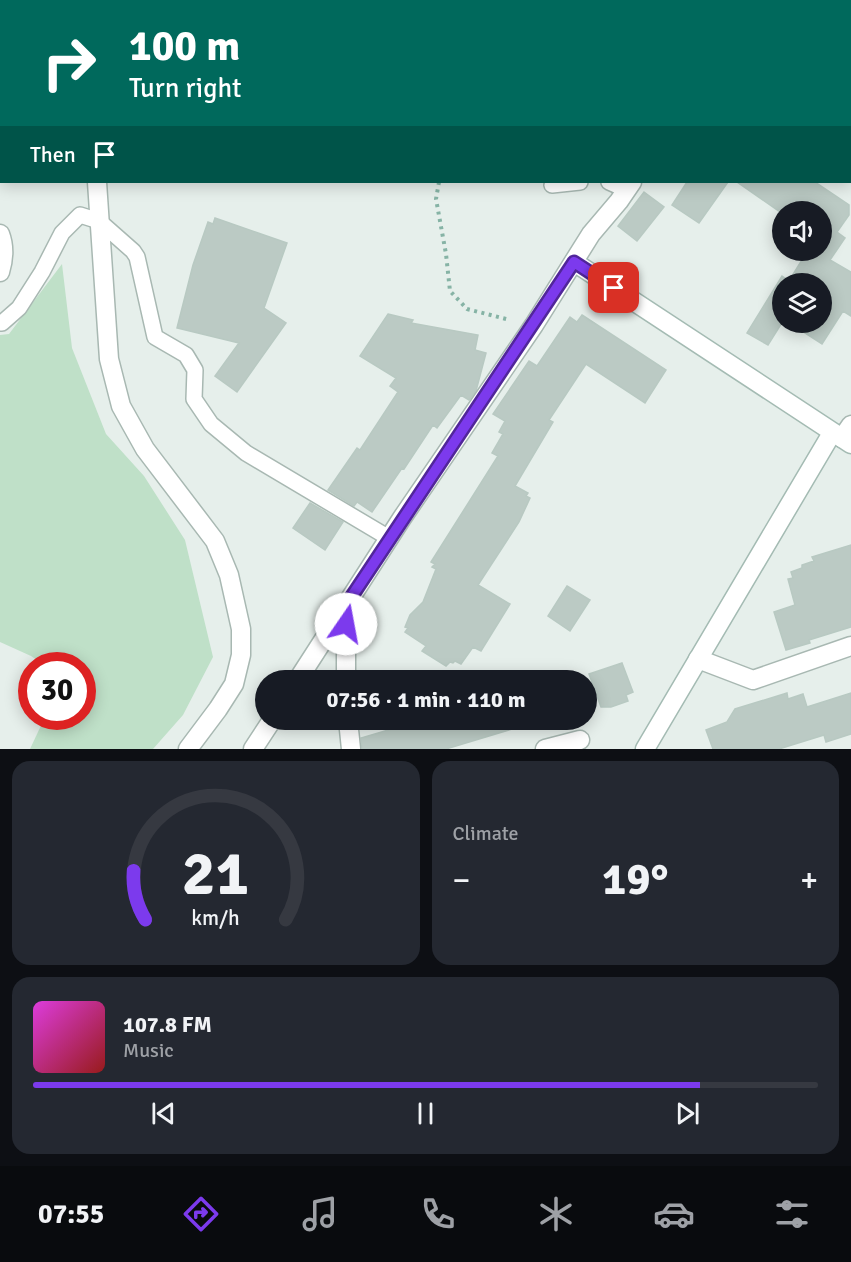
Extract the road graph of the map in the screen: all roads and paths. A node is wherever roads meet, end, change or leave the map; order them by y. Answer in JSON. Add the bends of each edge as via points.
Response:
{"nodes":[{"id":1,"x":97,"y":183,"type":"edge"},
{"id":2,"x":439,"y":183,"type":"edge"},
{"id":3,"x":570,"y":183,"type":"edge"},
{"id":4,"x":614,"y":183,"type":"edge"},
{"id":5,"x":552,"y":185,"type":"dead end"},
{"id":6,"x":630,"y":186,"type":"edge"},
{"id":7,"x":99,"y":220,"type":"junction"},
{"id":8,"x":0,"y":234,"type":"edge"},
{"id":9,"x":574,"y":262,"type":"junction"},
{"id":10,"x":0,"y":272,"type":"edge"},
{"id":11,"x":0,"y":323,"type":"edge"},
{"id":12,"x":534,"y":324,"type":"junction"},
{"id":13,"x":844,"y":435,"type":"edge"},
{"id":14,"x":389,"y":538,"type":"junction"},
{"id":15,"x":346,"y":605,"type":"junction"},
{"id":16,"x":851,"y":646,"type":"edge"},
{"id":17,"x":698,"y":659,"type":"junction"},
{"id":18,"x":304,"y":670,"type":"edge"},
{"id":19,"x":346,"y":670,"type":"edge"},
{"id":20,"x":265,"y":730,"type":"edge"},
{"id":21,"x":349,"y":730,"type":"edge"},
{"id":22,"x":580,"y":740,"type":"dead end"},
{"id":23,"x":188,"y":749,"type":"edge"},
{"id":24,"x":253,"y":749,"type":"edge"},
{"id":25,"x":351,"y":749,"type":"edge"},
{"id":26,"x":545,"y":749,"type":"edge"},
{"id":27,"x":645,"y":749,"type":"edge"}],
"edges":[{"from":1,"to":7,"type":"street"},
{"from":2,"to":12,"type":"path","via":[[436,199],[450,291],[467,309]]},
{"from":3,"to":5,"type":"lane"},
{"from":4,"to":6,"type":"lane"},
{"from":6,"to":9,"type":"street"},
{"from":7,"to":11,"type":"lane","via":[[80,215],[63,233],[19,308]]},
{"from":7,"to":14,"type":"lane","via":[[137,257],[155,337],[186,355],[195,370],[194,399],[211,424],[246,453]]},
{"from":7,"to":23,"type":"street","via":[[109,359],[121,406],[145,449],[215,541],[229,575],[241,628],[241,655],[234,684]]},
{"from":8,"to":10,"type":"street","via":[[4,244]]},
{"from":9,"to":12,"type":"street"},
{"from":9,"to":13,"type":"street"},
{"from":12,"to":14,"type":"street"},
{"from":13,"to":17,"type":"street"},
{"from":14,"to":15,"type":"street"},
{"from":15,"to":18,"type":"street"},
{"from":15,"to":19,"type":"street"},
{"from":16,"to":17,"type":"street","via":[[753,680]]},
{"from":17,"to":27,"type":"street"},
{"from":20,"to":24,"type":"street"},
{"from":21,"to":25,"type":"street"},
{"from":22,"to":26,"type":"street"}]}
